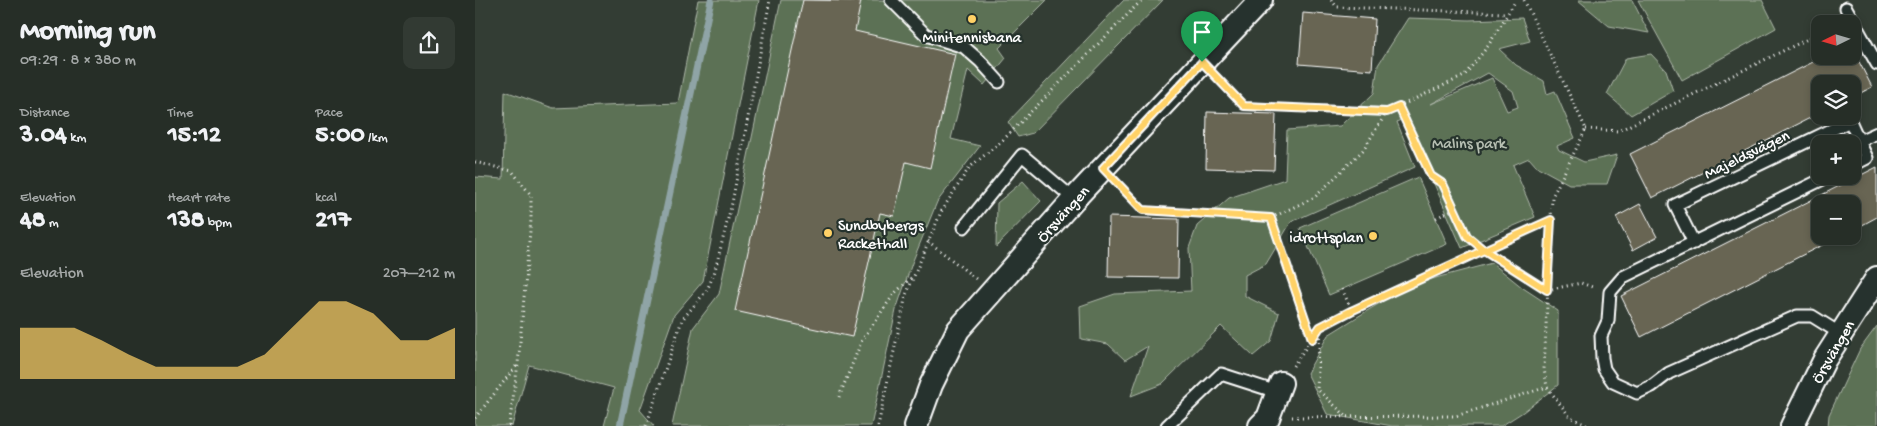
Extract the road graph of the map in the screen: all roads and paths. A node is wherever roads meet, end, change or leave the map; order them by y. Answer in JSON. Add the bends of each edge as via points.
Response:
{"nodes":[{"id":1,"x":770,"y":0,"type":"edge"},
{"id":2,"x":891,"y":0,"type":"edge"},
{"id":3,"x":1261,"y":0,"type":"edge"},
{"id":4,"x":1331,"y":0,"type":"edge"},
{"id":5,"x":1516,"y":0,"type":"edge"},
{"id":6,"x":1524,"y":0,"type":"edge"},
{"id":7,"x":1846,"y":8,"type":"dead end"},
{"id":8,"x":1508,"y":14,"type":"junction"},
{"id":9,"x":1811,"y":37,"type":"edge"},
{"id":10,"x":1202,"y":62,"type":"junction"},
{"id":11,"x":1877,"y":64,"type":"edge"},
{"id":12,"x":999,"y":82,"type":"dead end"},
{"id":13,"x":1399,"y":107,"type":"junction"},
{"id":14,"x":1387,"y":112,"type":"junction"},
{"id":15,"x":1586,"y":129,"type":"junction"},
{"id":16,"x":1877,"y":133,"type":"edge"},
{"id":17,"x":1821,"y":135,"type":"edge"},
{"id":18,"x":1856,"y":135,"type":"edge"},
{"id":19,"x":1811,"y":140,"type":"edge"},
{"id":20,"x":1861,"y":140,"type":"edge"},
{"id":21,"x":1861,"y":145,"type":"edge"},
{"id":22,"x":1861,"y":161,"type":"edge"},
{"id":23,"x":475,"y":162,"type":"edge"},
{"id":24,"x":1103,"y":168,"type":"junction"},
{"id":25,"x":1811,"y":185,"type":"edge"},
{"id":26,"x":1074,"y":199,"type":"junction"},
{"id":27,"x":1454,"y":209,"type":"junction"},
{"id":28,"x":1271,"y":218,"type":"junction"},
{"id":29,"x":1436,"y":218,"type":"dead end"},
{"id":30,"x":1551,"y":220,"type":"junction"},
{"id":31,"x":963,"y":227,"type":"dead end"},
{"id":32,"x":928,"y":241,"type":"dead end"},
{"id":33,"x":1694,"y":243,"type":"junction"},
{"id":34,"x":1484,"y":250,"type":"junction"},
{"id":35,"x":914,"y":275,"type":"dead end"},
{"id":36,"x":1877,"y":278,"type":"edge"},
{"id":37,"x":1342,"y":289,"type":"dead end"},
{"id":38,"x":1547,"y":290,"type":"junction"},
{"id":39,"x":992,"y":292,"type":"junction"},
{"id":40,"x":1610,"y":292,"type":"junction"},
{"id":41,"x":1351,"y":311,"type":"junction"},
{"id":42,"x":1320,"y":327,"type":"junction"},
{"id":43,"x":1841,"y":334,"type":"junction"},
{"id":44,"x":1312,"y":339,"type":"junction"},
{"id":45,"x":518,"y":364,"type":"junction"},
{"id":46,"x":1279,"y":387,"type":"junction"},
{"id":47,"x":1547,"y":387,"type":"junction"},
{"id":48,"x":839,"y":397,"type":"dead end"},
{"id":49,"x":1347,"y":416,"type":"junction"},
{"id":50,"x":475,"y":418,"type":"edge"},
{"id":51,"x":1264,"y":422,"type":"edge"},
{"id":52,"x":509,"y":426,"type":"edge"},
{"id":53,"x":646,"y":426,"type":"edge"},
{"id":54,"x":916,"y":426,"type":"edge"},
{"id":55,"x":1167,"y":426,"type":"edge"},
{"id":56,"x":1588,"y":426,"type":"edge"},
{"id":57,"x":1792,"y":426,"type":"edge"}],
"edges":[{"from":1,"to":53,"type":"path","via":[[732,203],[714,274],[707,290],[683,320]]},
{"from":2,"to":12,"type":"lane","via":[[926,35],[964,47]]},
{"from":3,"to":10,"type":"street","name":"Örsvängen"},
{"from":4,"to":8,"type":"path","via":[[1337,7]]},
{"from":5,"to":8,"type":"path"},
{"from":6,"to":15,"type":"path"},
{"from":7,"to":11,"type":"lane"},
{"from":8,"to":13,"type":"path","via":[[1464,76]]},
{"from":9,"to":15,"type":"path","via":[[1618,131]]},
{"from":10,"to":14,"type":"path","via":[[1244,106]]},
{"from":10,"to":24,"type":"street","name":"Örsvängen"},
{"from":13,"to":14,"type":"path"},
{"from":13,"to":27,"type":"path","via":[[1431,176],[1443,184]]},
{"from":14,"to":28,"type":"path","via":[[1363,150],[1315,197]]},
{"from":15,"to":30,"type":"path","via":[[1552,197]]},
{"from":16,"to":20,"type":"lane"},
{"from":17,"to":18,"type":"lane","name":"Majeldsvägen","via":[[1850,121]]},
{"from":19,"to":33,"type":"lane","name":"Majeldsvägen","via":[[1675,205]]},
{"from":21,"to":22,"type":"lane","name":"Majeldsvägen","via":[[1867,158]]},
{"from":23,"to":45,"type":"path","via":[[512,170],[531,195]]},
{"from":24,"to":26,"type":"street","name":"Örsvängen"},
{"from":24,"to":28,"type":"path","via":[[1143,210]]},
{"from":25,"to":33,"type":"lane"},
{"from":26,"to":31,"type":"lane","via":[[1022,155]]},
{"from":26,"to":39,"type":"street","name":"Örsvängen"},
{"from":27,"to":29,"type":"path"},
{"from":27,"to":34,"type":"path","via":[[1467,236]]},
{"from":28,"to":44,"type":"path"},
{"from":30,"to":34,"type":"path"},
{"from":30,"to":38,"type":"path"},
{"from":32,"to":39,"type":"path"},
{"from":33,"to":40,"type":"lane","via":[[1623,277]]},
{"from":34,"to":38,"type":"path"},
{"from":34,"to":41,"type":"path"},
{"from":35,"to":48,"type":"path","via":[[894,294],[862,340]]},
{"from":36,"to":43,"type":"street","name":"Örsvängen"},
{"from":37,"to":41,"type":"path"},
{"from":38,"to":40,"type":"path","via":[[1581,283]]},
{"from":38,"to":47,"type":"path","via":[[1544,369]]},
{"from":39,"to":54,"type":"street","name":"Örsvängen","via":[[958,330],[931,385]]},
{"from":40,"to":43,"type":"lane","via":[[1607,321],[1601,336],[1601,358],[1613,382],[1637,393],[1669,373],[1797,316],[1812,316]]},
{"from":41,"to":42,"type":"path"},
{"from":42,"to":44,"type":"path"},
{"from":42,"to":49,"type":"path","via":[[1317,389]]},
{"from":43,"to":57,"type":"street","name":"Örsvängen"},
{"from":44,"to":46,"type":"path"},
{"from":45,"to":50,"type":"path"},
{"from":45,"to":52,"type":"path"},
{"from":46,"to":51,"type":"street"},
{"from":46,"to":55,"type":"lane","via":[[1221,374]]},
{"from":47,"to":49,"type":"path","via":[[1456,416]]},
{"from":47,"to":56,"type":"path","via":[[1570,417]]},
{"from":49,"to":51,"type":"path"}]}
